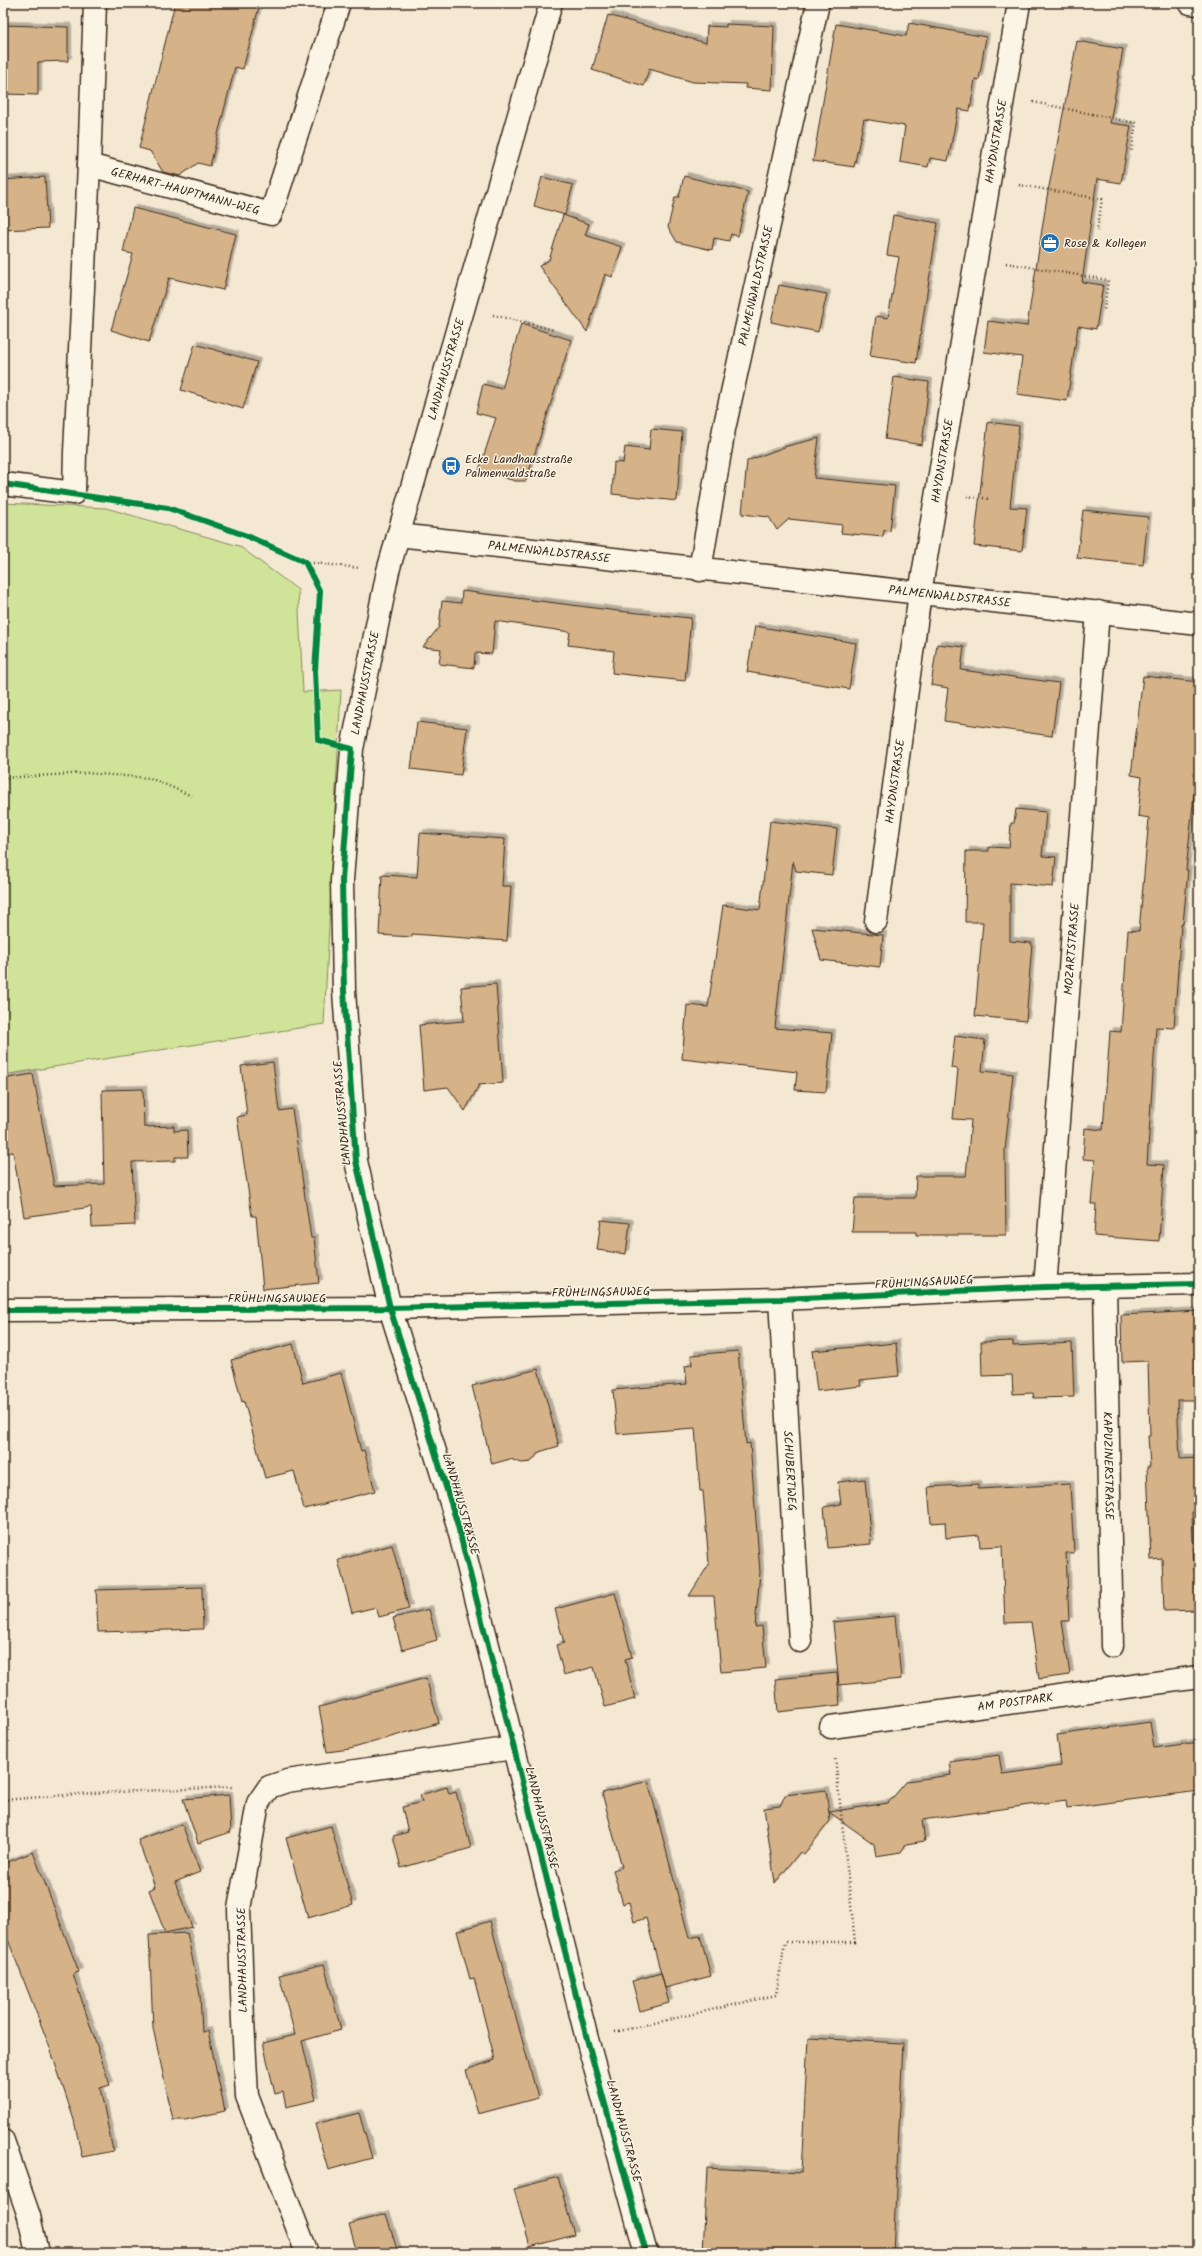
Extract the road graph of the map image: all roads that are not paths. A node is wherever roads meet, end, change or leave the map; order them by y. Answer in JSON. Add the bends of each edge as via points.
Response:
{"nodes":[{"id":1,"x":95,"y":3,"type":"edge"},
{"id":2,"x":339,"y":3,"type":"edge"},
{"id":3,"x":551,"y":3,"type":"edge"},
{"id":4,"x":818,"y":3,"type":"edge"},
{"id":5,"x":1019,"y":3,"type":"edge"},
{"id":6,"x":1190,"y":3,"type":"edge"},
{"id":7,"x":1199,"y":4,"type":"edge"},
{"id":8,"x":89,"y":165,"type":"junction"},
{"id":9,"x":3,"y":484,"type":"edge"},
{"id":10,"x":398,"y":535,"type":"junction"},
{"id":11,"x":700,"y":570,"type":"junction"},
{"id":12,"x":920,"y":593,"type":"junction"},
{"id":13,"x":1098,"y":612,"type":"junction"},
{"id":14,"x":1199,"y":624,"type":"edge"},
{"id":15,"x":876,"y":921,"type":"dead end"},
{"id":16,"x":1199,"y":1284,"type":"edge"},
{"id":17,"x":1105,"y":1286,"type":"junction"},
{"id":18,"x":1045,"y":1287,"type":"junction"},
{"id":19,"x":780,"y":1299,"type":"junction"},
{"id":20,"x":390,"y":1308,"type":"junction"},
{"id":21,"x":3,"y":1310,"type":"edge"},
{"id":22,"x":800,"y":1641,"type":"dead end"},
{"id":23,"x":1112,"y":1646,"type":"dead end"},
{"id":24,"x":1199,"y":1678,"type":"edge"},
{"id":25,"x":831,"y":1728,"type":"road end"},
{"id":26,"x":513,"y":1748,"type":"junction"},
{"id":27,"x":3,"y":2141,"type":"edge"},
{"id":28,"x":37,"y":2253,"type":"edge"},
{"id":29,"x":307,"y":2253,"type":"edge"},
{"id":30,"x":646,"y":2253,"type":"edge"}],
"edges":[{"from":1,"to":8,"type":"street"},
{"from":2,"to":8,"type":"street","name":"GERHART-HAUPTMANN-WEG","via":[[271,214]]},
{"from":3,"to":10,"type":"street","name":"LANDHAUSSTRASSE"},
{"from":4,"to":11,"type":"street","name":"PALMENWALDSTRASSE","via":[[724,429]]},
{"from":5,"to":12,"type":"street","name":"HAYDNSTRASSE"},
{"from":6,"to":7,"type":"street"},
{"from":8,"to":9,"type":"street","via":[[74,493]]},
{"from":10,"to":11,"type":"street","name":"PALMENWALDSTRASSE"},
{"from":10,"to":20,"type":"street","name":"LANDHAUSSTRASSE","via":[[388,571],[352,749],[342,880],[344,991],[356,1161]]},
{"from":11,"to":12,"type":"street","name":"PALMENWALDSTRASSE"},
{"from":12,"to":13,"type":"street","name":"PALMENWALDSTRASSE"},
{"from":12,"to":15,"type":"street","name":"HAYDNSTRASSE"},
{"from":13,"to":14,"type":"street","name":"PALMENWALDSTRASSE"},
{"from":13,"to":18,"type":"street","name":"MOZARTSTRASSE"},
{"from":16,"to":17,"type":"street","name":"FRÜHLINGSAUWEG"},
{"from":17,"to":18,"type":"street","name":"FRÜHLINGSAUWEG"},
{"from":17,"to":23,"type":"street","name":"KAPUZINERSTRASSE"},
{"from":18,"to":19,"type":"street","name":"FRÜHLINGSAUWEG"},
{"from":19,"to":20,"type":"street","name":"FRÜHLINGSAUWEG"},
{"from":19,"to":22,"type":"street","name":"SCHUBERTWEG"},
{"from":20,"to":21,"type":"street","name":"FRÜHLINGSAUWEG"},
{"from":20,"to":26,"type":"street","name":"LANDHAUSSTRASSE","via":[[457,1522]]},
{"from":24,"to":25,"type":"street","name":"AM POSTPARK"},
{"from":26,"to":29,"type":"street","name":"LANDHAUSSTRASSE","via":[[287,1781],[269,1787],[258,1804],[239,1909],[246,2096]]},
{"from":26,"to":30,"type":"street","name":"LANDHAUSSTRASSE","via":[[587,2039]]},
{"from":27,"to":28,"type":"street","via":[[29,2216]]}]}
